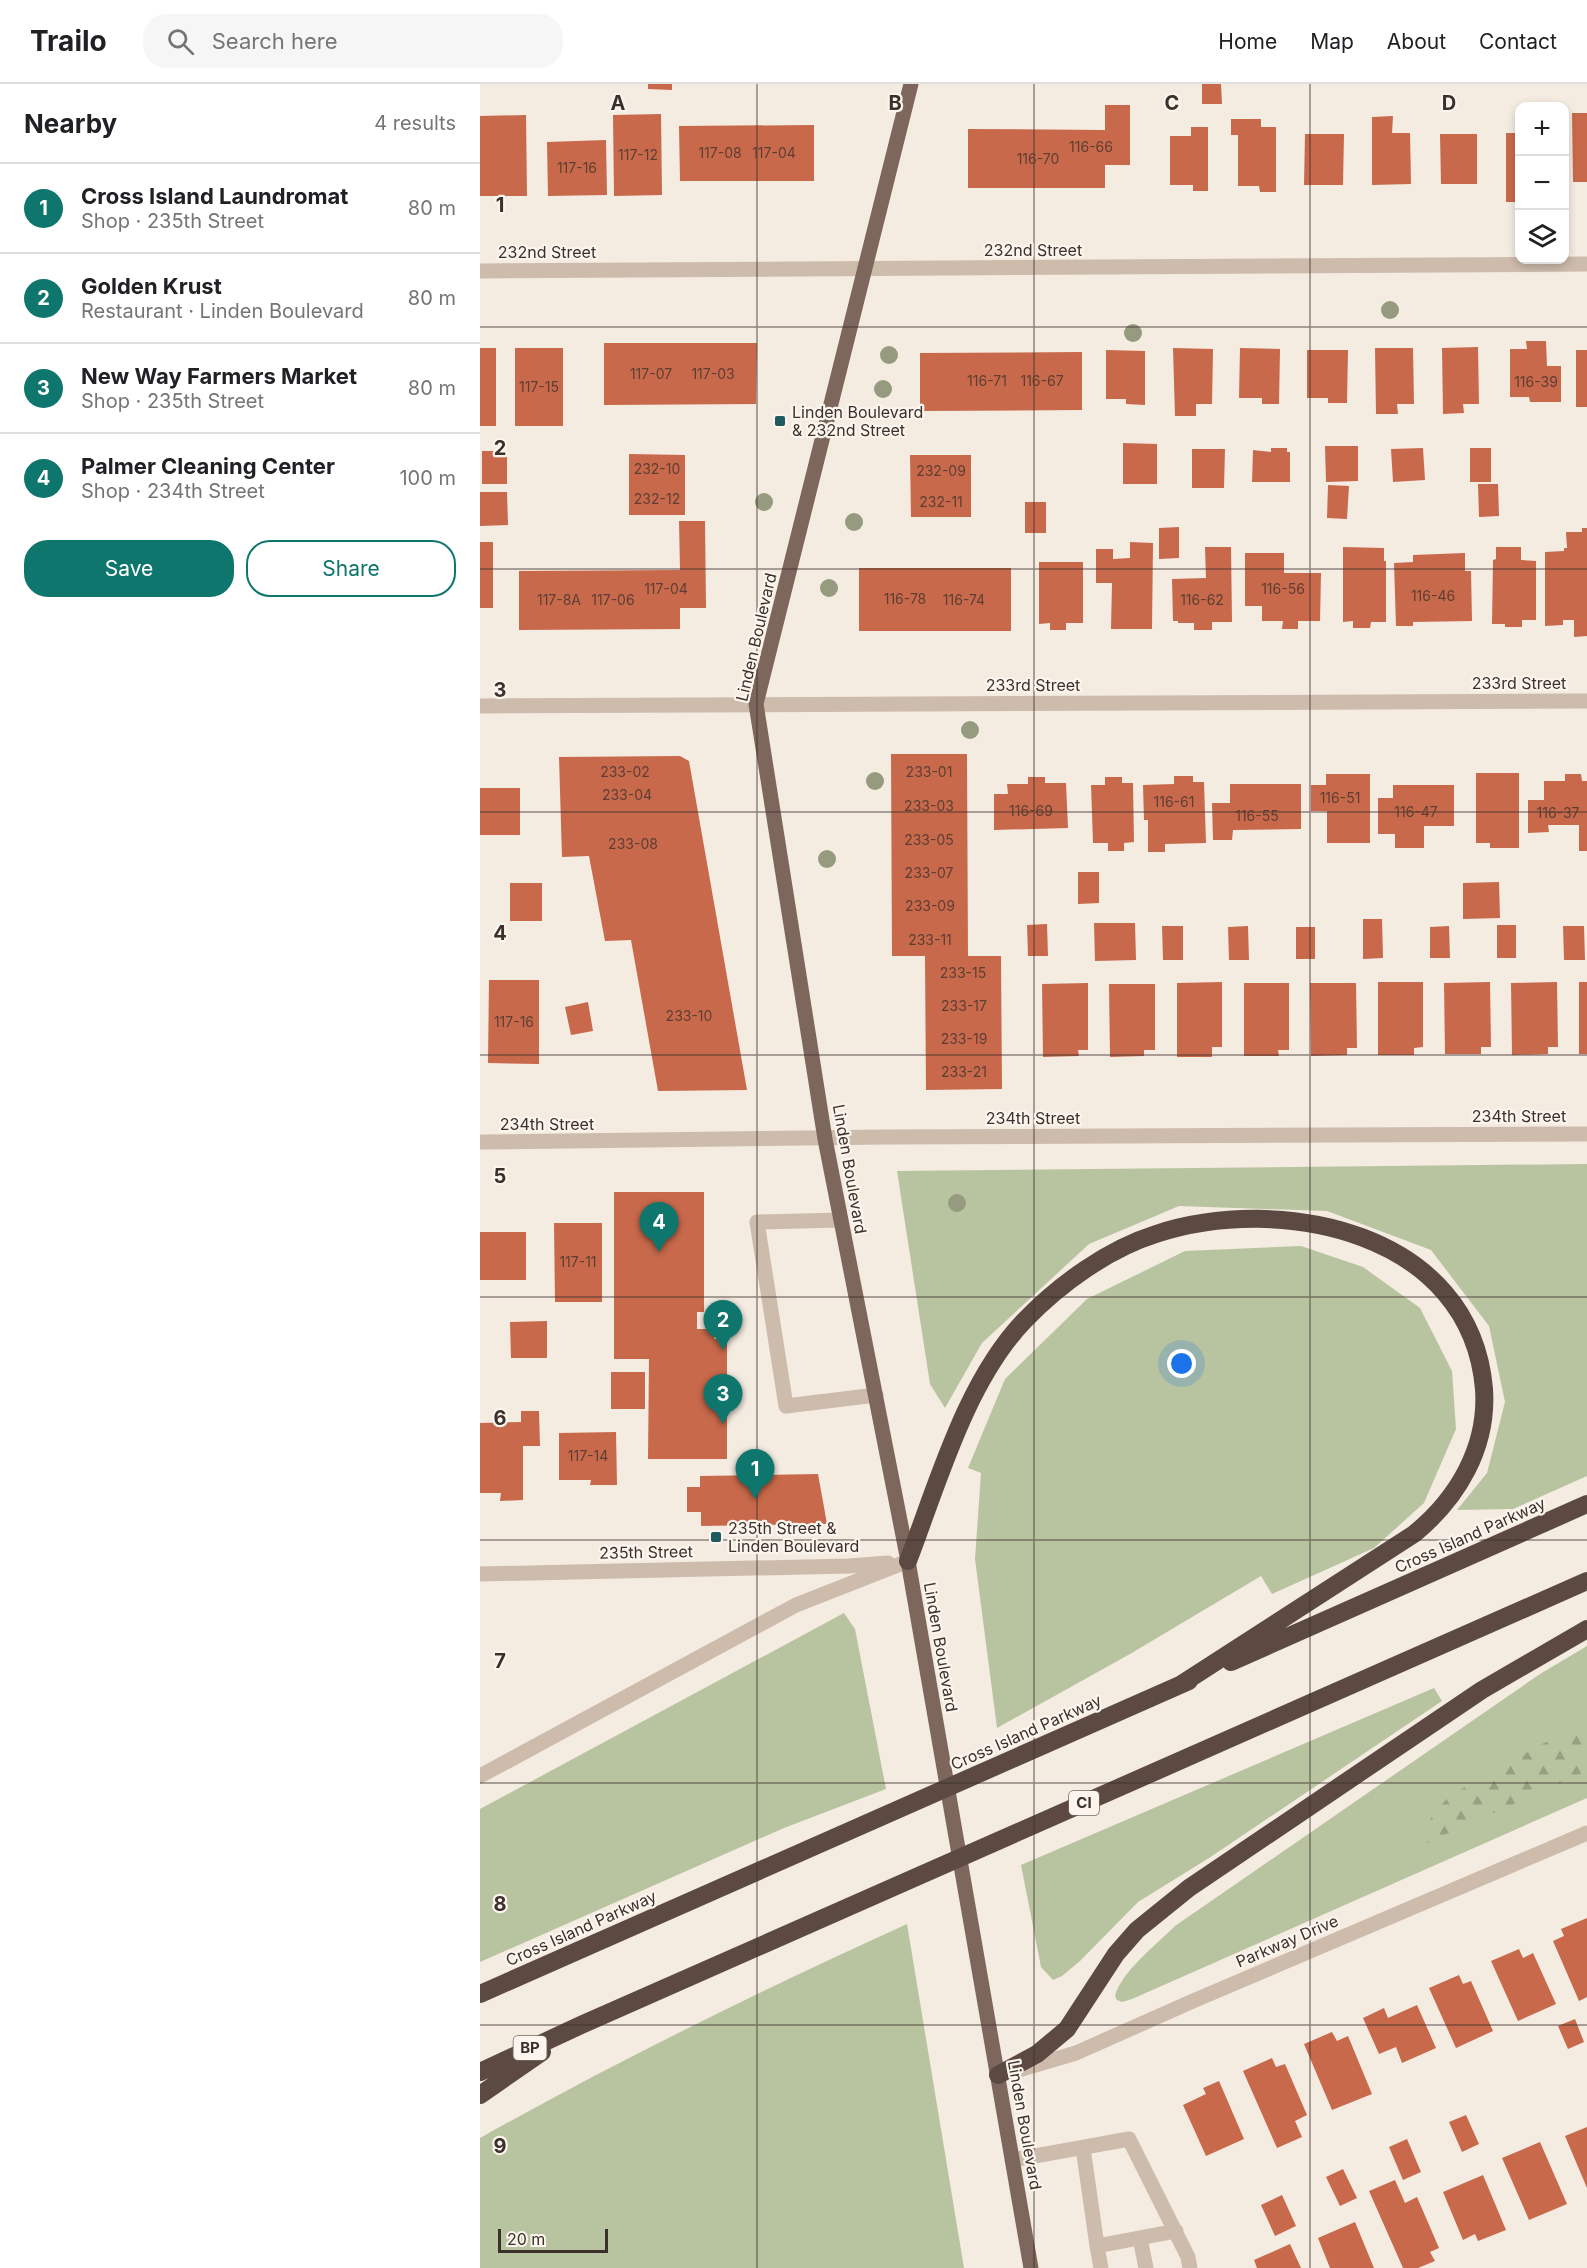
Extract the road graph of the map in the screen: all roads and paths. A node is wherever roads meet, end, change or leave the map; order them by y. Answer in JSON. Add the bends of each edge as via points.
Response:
{"nodes":[{"id":1,"x":911,"y":84,"type":"edge"},
{"id":2,"x":1587,"y":264,"type":"edge"},
{"id":3,"x":864,"y":269,"type":"junction"},
{"id":4,"x":480,"y":271,"type":"edge"},
{"id":5,"x":1587,"y":701,"type":"edge"},
{"id":6,"x":756,"y":704,"type":"junction"},
{"id":7,"x":480,"y":706,"type":"edge"},
{"id":8,"x":1587,"y":1134,"type":"edge"},
{"id":9,"x":825,"y":1139,"type":"junction"},
{"id":10,"x":480,"y":1142,"type":"edge"},
{"id":11,"x":840,"y":1220,"type":"junction"},
{"id":12,"x":876,"y":1395,"type":"junction"},
{"id":13,"x":1587,"y":1504,"type":"edge"},
{"id":14,"x":908,"y":1561,"type":"junction"},
{"id":15,"x":480,"y":1574,"type":"edge"},
{"id":16,"x":1587,"y":1581,"type":"edge"},
{"id":17,"x":1587,"y":1629,"type":"edge"},
{"id":18,"x":1180,"y":1685,"type":"junction"},
{"id":19,"x":480,"y":1776,"type":"edge"},
{"id":20,"x":1587,"y":1833,"type":"edge"},
{"id":21,"x":480,"y":1994,"type":"edge"},
{"id":22,"x":580,"y":2025,"type":"junction"},
{"id":23,"x":480,"y":2072,"type":"edge"},
{"id":24,"x":998,"y":2075,"type":"junction"},
{"id":25,"x":480,"y":2096,"type":"edge"},
{"id":26,"x":1083,"y":2148,"type":"junction"},
{"id":27,"x":1013,"y":2160,"type":"junction"},
{"id":28,"x":1176,"y":2231,"type":"junction"},
{"id":29,"x":1140,"y":2238,"type":"junction"},
{"id":30,"x":1097,"y":2246,"type":"junction"},
{"id":31,"x":1030,"y":2268,"type":"edge"},
{"id":32,"x":1101,"y":2268,"type":"edge"},
{"id":33,"x":1146,"y":2268,"type":"edge"},
{"id":34,"x":1190,"y":2268,"type":"edge"}],
"edges":[{"from":1,"to":3,"type":"main road","name":"Linden Boulevard"},
{"from":2,"to":3,"type":"street","name":"232nd Street"},
{"from":3,"to":4,"type":"street","name":"232nd Street"},
{"from":3,"to":6,"type":"main road","name":"Linden Boulevard"},
{"from":5,"to":6,"type":"street","name":"233rd Street"},
{"from":6,"to":7,"type":"street","name":"233rd Street"},
{"from":6,"to":9,"type":"main road","name":"Linden Boulevard"},
{"from":8,"to":9,"type":"street","name":"234th Street"},
{"from":9,"to":10,"type":"street","name":"234th Street"},
{"from":9,"to":11,"type":"main road","name":"Linden Boulevard"},
{"from":11,"to":12,"type":"main road","name":"Linden Boulevard"},
{"from":11,"to":12,"type":"street","via":[[757,1222],[786,1406]]},
{"from":12,"to":14,"type":"main road","name":"Linden Boulevard"},
{"from":13,"to":18,"type":"highway","name":"Cross Island Parkway"},
{"from":14,"to":15,"type":"street","name":"235th Street","via":[[849,1566]]},
{"from":14,"to":18,"type":"highway","via":[[962,1419],[991,1366],[1025,1320],[1090,1268],[1154,1234],[1227,1220],[1313,1224],[1388,1249],[1428,1275],[1459,1311],[1469,1330],[1477,1352],[1484,1397],[1484,1418],[1473,1456],[1454,1494],[1414,1534]]},
{"from":14,"to":19,"type":"street","via":[[796,1605]]},
{"from":14,"to":24,"type":"main road","name":"Linden Boulevard"},
{"from":16,"to":22,"type":"highway","number":"CI"},
{"from":17,"to":24,"type":"highway","via":[[1482,1690],[1189,1888],[1137,1930],[1116,1954],[1067,2029],[1037,2054]]},
{"from":18,"to":21,"type":"highway","name":"Cross Island Parkway"},
{"from":20,"to":24,"type":"street","name":"Parkway Drive","via":[[1076,2053]]},
{"from":22,"to":23,"type":"highway","number":"BP"},
{"from":22,"to":25,"type":"highway"},
{"from":24,"to":27,"type":"main road","name":"Linden Boulevard"},
{"from":26,"to":27,"type":"street"},
{"from":26,"to":28,"type":"street","via":[[1129,2139]]},
{"from":26,"to":30,"type":"street"},
{"from":27,"to":31,"type":"main road","name":"Linden Boulevard"},
{"from":28,"to":29,"type":"street"},
{"from":28,"to":34,"type":"street"},
{"from":29,"to":30,"type":"street"},
{"from":29,"to":33,"type":"street"},
{"from":30,"to":32,"type":"street"}]}
